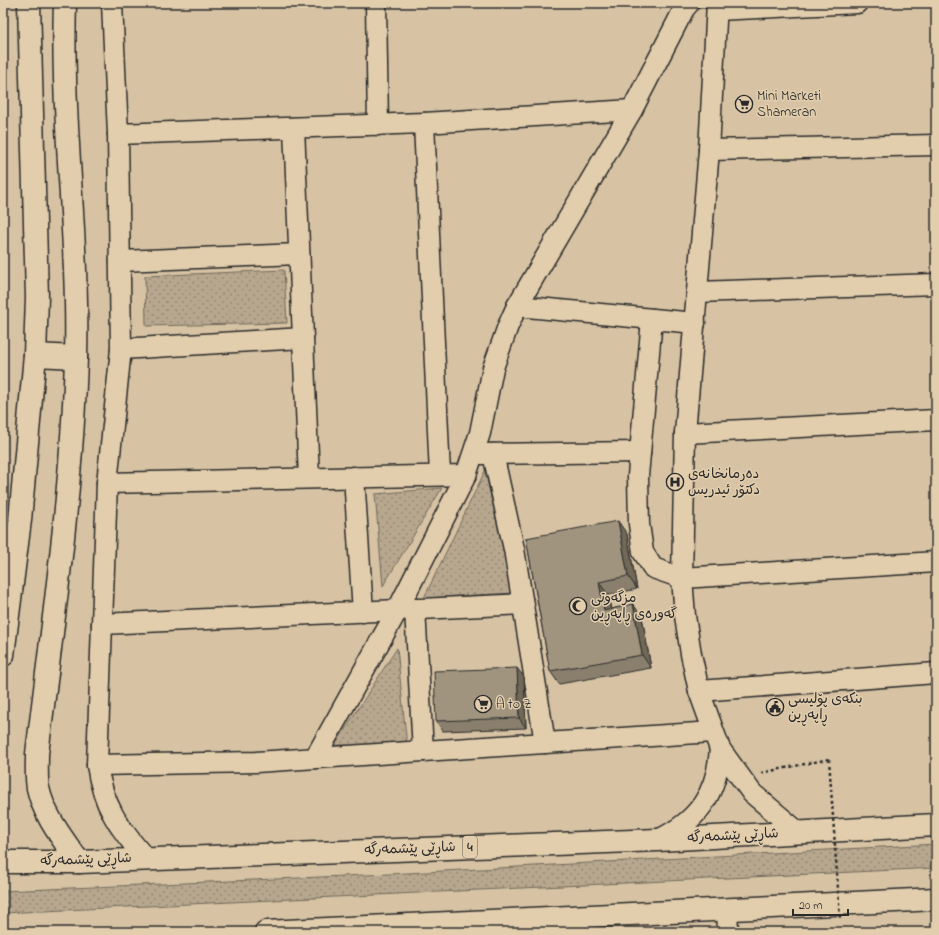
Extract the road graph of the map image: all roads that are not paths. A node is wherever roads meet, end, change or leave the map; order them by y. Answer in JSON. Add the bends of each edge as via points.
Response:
{"nodes":[{"id":1,"x":29,"y":3,"type":"edge"},
{"id":2,"x":65,"y":3,"type":"edge"},
{"id":3,"x":112,"y":3,"type":"edge"},
{"id":4,"x":376,"y":3,"type":"edge"},
{"id":5,"x":689,"y":3,"type":"edge"},
{"id":6,"x":856,"y":3,"type":"edge"},
{"id":7,"x":717,"y":7,"type":"edge"},
{"id":8,"x":632,"y":110,"type":"junction"},
{"id":9,"x":424,"y":123,"type":"junction"},
{"id":10,"x":378,"y":125,"type":"junction"},
{"id":11,"x":294,"y":128,"type":"junction"},
{"id":12,"x":118,"y":134,"type":"junction"},
{"id":13,"x":936,"y":145,"type":"edge"},
{"id":14,"x":709,"y":150,"type":"junction"},
{"id":15,"x":299,"y":254,"type":"junction"},
{"id":16,"x":120,"y":261,"type":"junction"},
{"id":17,"x":936,"y":284,"type":"edge"},
{"id":18,"x":697,"y":292,"type":"junction"},
{"id":19,"x":517,"y":306,"type":"junction"},
{"id":20,"x":652,"y":319,"type":"junction"},
{"id":21,"x":695,"y":323,"type":"junction"},
{"id":22,"x":303,"y":338,"type":"junction"},
{"id":23,"x":121,"y":349,"type":"junction"},
{"id":24,"x":35,"y":355,"type":"junction"},
{"id":25,"x":76,"y":357,"type":"junction"},
{"id":26,"x":936,"y":420,"type":"edge"},
{"id":27,"x":685,"y":433,"type":"junction"},
{"id":28,"x":640,"y":452,"type":"junction"},
{"id":29,"x":473,"y":454,"type":"junction"},
{"id":30,"x":493,"y":454,"type":"junction"},
{"id":31,"x":440,"y":475,"type":"junction"},
{"id":32,"x":466,"y":475,"type":"junction"},
{"id":33,"x":354,"y":477,"type":"junction"},
{"id":34,"x":309,"y":478,"type":"junction"},
{"id":35,"x":107,"y":483,"type":"junction"},
{"id":36,"x":936,"y":562,"type":"edge"},
{"id":37,"x":682,"y":578,"type":"junction"},
{"id":38,"x":524,"y":604,"type":"junction"},
{"id":39,"x":406,"y":610,"type":"junction"},
{"id":40,"x":363,"y":612,"type":"junction"},
{"id":41,"x":102,"y":624,"type":"junction"},
{"id":42,"x":3,"y":655,"type":"edge"},
{"id":43,"x":936,"y":673,"type":"edge"},
{"id":44,"x":700,"y":691,"type":"junction"},
{"id":45,"x":716,"y":741,"type":"junction"},
{"id":46,"x":545,"y":743,"type":"junction"},
{"id":47,"x":423,"y":751,"type":"junction"},
{"id":48,"x":315,"y":758,"type":"junction"},
{"id":49,"x":97,"y":765,"type":"junction"},
{"id":50,"x":936,"y":824,"type":"edge"},
{"id":51,"x":798,"y":832,"type":"junction"},
{"id":52,"x":658,"y":840,"type":"junction"},
{"id":53,"x":146,"y":859,"type":"junction"},
{"id":54,"x":3,"y":862,"type":"edge"},
{"id":55,"x":79,"y":862,"type":"junction"},
{"id":56,"x":936,"y":900,"type":"edge"},
{"id":57,"x":727,"y":910,"type":"junction"},
{"id":58,"x":367,"y":930,"type":"edge"},
{"id":59,"x":266,"y":932,"type":"edge"},
{"id":60,"x":728,"y":932,"type":"edge"}],
"edges":[{"from":1,"to":24,"type":"main road","via":[[37,297]]},
{"from":2,"to":25,"type":"main road"},
{"from":3,"to":12,"type":"street"},
{"from":4,"to":10,"type":"street"},
{"from":5,"to":8,"type":"street"},
{"from":6,"to":7,"type":"street"},
{"from":7,"to":14,"type":"street"},
{"from":8,"to":9,"type":"street"},
{"from":8,"to":19,"type":"street"},
{"from":9,"to":10,"type":"street"},
{"from":9,"to":31,"type":"street"},
{"from":10,"to":11,"type":"street"},
{"from":11,"to":12,"type":"street"},
{"from":11,"to":15,"type":"street"},
{"from":12,"to":16,"type":"street"},
{"from":13,"to":14,"type":"street"},
{"from":14,"to":18,"type":"street"},
{"from":15,"to":16,"type":"street"},
{"from":15,"to":22,"type":"street"},
{"from":16,"to":23,"type":"street"},
{"from":17,"to":18,"type":"street"},
{"from":18,"to":21,"type":"street"},
{"from":19,"to":20,"type":"street"},
{"from":19,"to":29,"type":"street","via":[[494,368]]},
{"from":20,"to":21,"type":"street"},
{"from":20,"to":28,"type":"street"},
{"from":21,"to":27,"type":"street"},
{"from":22,"to":23,"type":"street"},
{"from":22,"to":34,"type":"street"},
{"from":23,"to":35,"type":"street"},
{"from":24,"to":25,"type":"main road"},
{"from":24,"to":42,"type":"main road","via":[[20,520]]},
{"from":25,"to":55,"type":"main road","via":[[71,456],[37,754],[38,787],[42,802],[48,816]]},
{"from":26,"to":27,"type":"street"},
{"from":27,"to":37,"type":"street"},
{"from":28,"to":30,"type":"street"},
{"from":28,"to":37,"type":"street","via":[[631,526],[653,568]]},
{"from":29,"to":30,"type":"street"},
{"from":29,"to":32,"type":"street"},
{"from":30,"to":38,"type":"street","via":[[522,548]]},
{"from":31,"to":32,"type":"street"},
{"from":31,"to":33,"type":"street"},
{"from":32,"to":39,"type":"street"},
{"from":33,"to":34,"type":"street"},
{"from":33,"to":40,"type":"street"},
{"from":34,"to":35,"type":"street"},
{"from":35,"to":41,"type":"street"},
{"from":36,"to":37,"type":"street"},
{"from":37,"to":44,"type":"street","via":[[690,646]]},
{"from":38,"to":39,"type":"street"},
{"from":38,"to":46,"type":"street"},
{"from":39,"to":40,"type":"street"},
{"from":39,"to":47,"type":"street"},
{"from":39,"to":48,"type":"street"},
{"from":40,"to":41,"type":"street"},
{"from":41,"to":49,"type":"street"},
{"from":43,"to":44,"type":"street"},
{"from":44,"to":45,"type":"street"},
{"from":45,"to":46,"type":"street"},
{"from":45,"to":51,"type":"street","via":[[752,793]]},
{"from":45,"to":52,"type":"street","via":[[716,777],[704,803],[684,825]]},
{"from":46,"to":47,"type":"street"},
{"from":47,"to":48,"type":"street"},
{"from":48,"to":49,"type":"street","via":[[202,764]]},
{"from":49,"to":53,"type":"street","via":[[100,784],[114,819]]},
{"from":50,"to":51,"type":"main road","name":"شاڕێی پێشمەرگە","number":"4"},
{"from":51,"to":52,"type":"main road","name":"شاڕێی پێشمەرگە","number":"4"},
{"from":52,"to":53,"type":"main road","name":"شاڕێی پێشمەرگە","number":"4"},
{"from":53,"to":55,"type":"main road","name":"شاڕێی پێشمەرگە","number":"4"},
{"from":54,"to":55,"type":"main road","name":"شاڕێی پێشمەرگە","number":"4"},
{"from":56,"to":57,"type":"main road"},
{"from":57,"to":58,"type":"main road"},
{"from":57,"to":60,"type":"street"},
{"from":58,"to":59,"type":"main road"}]}
